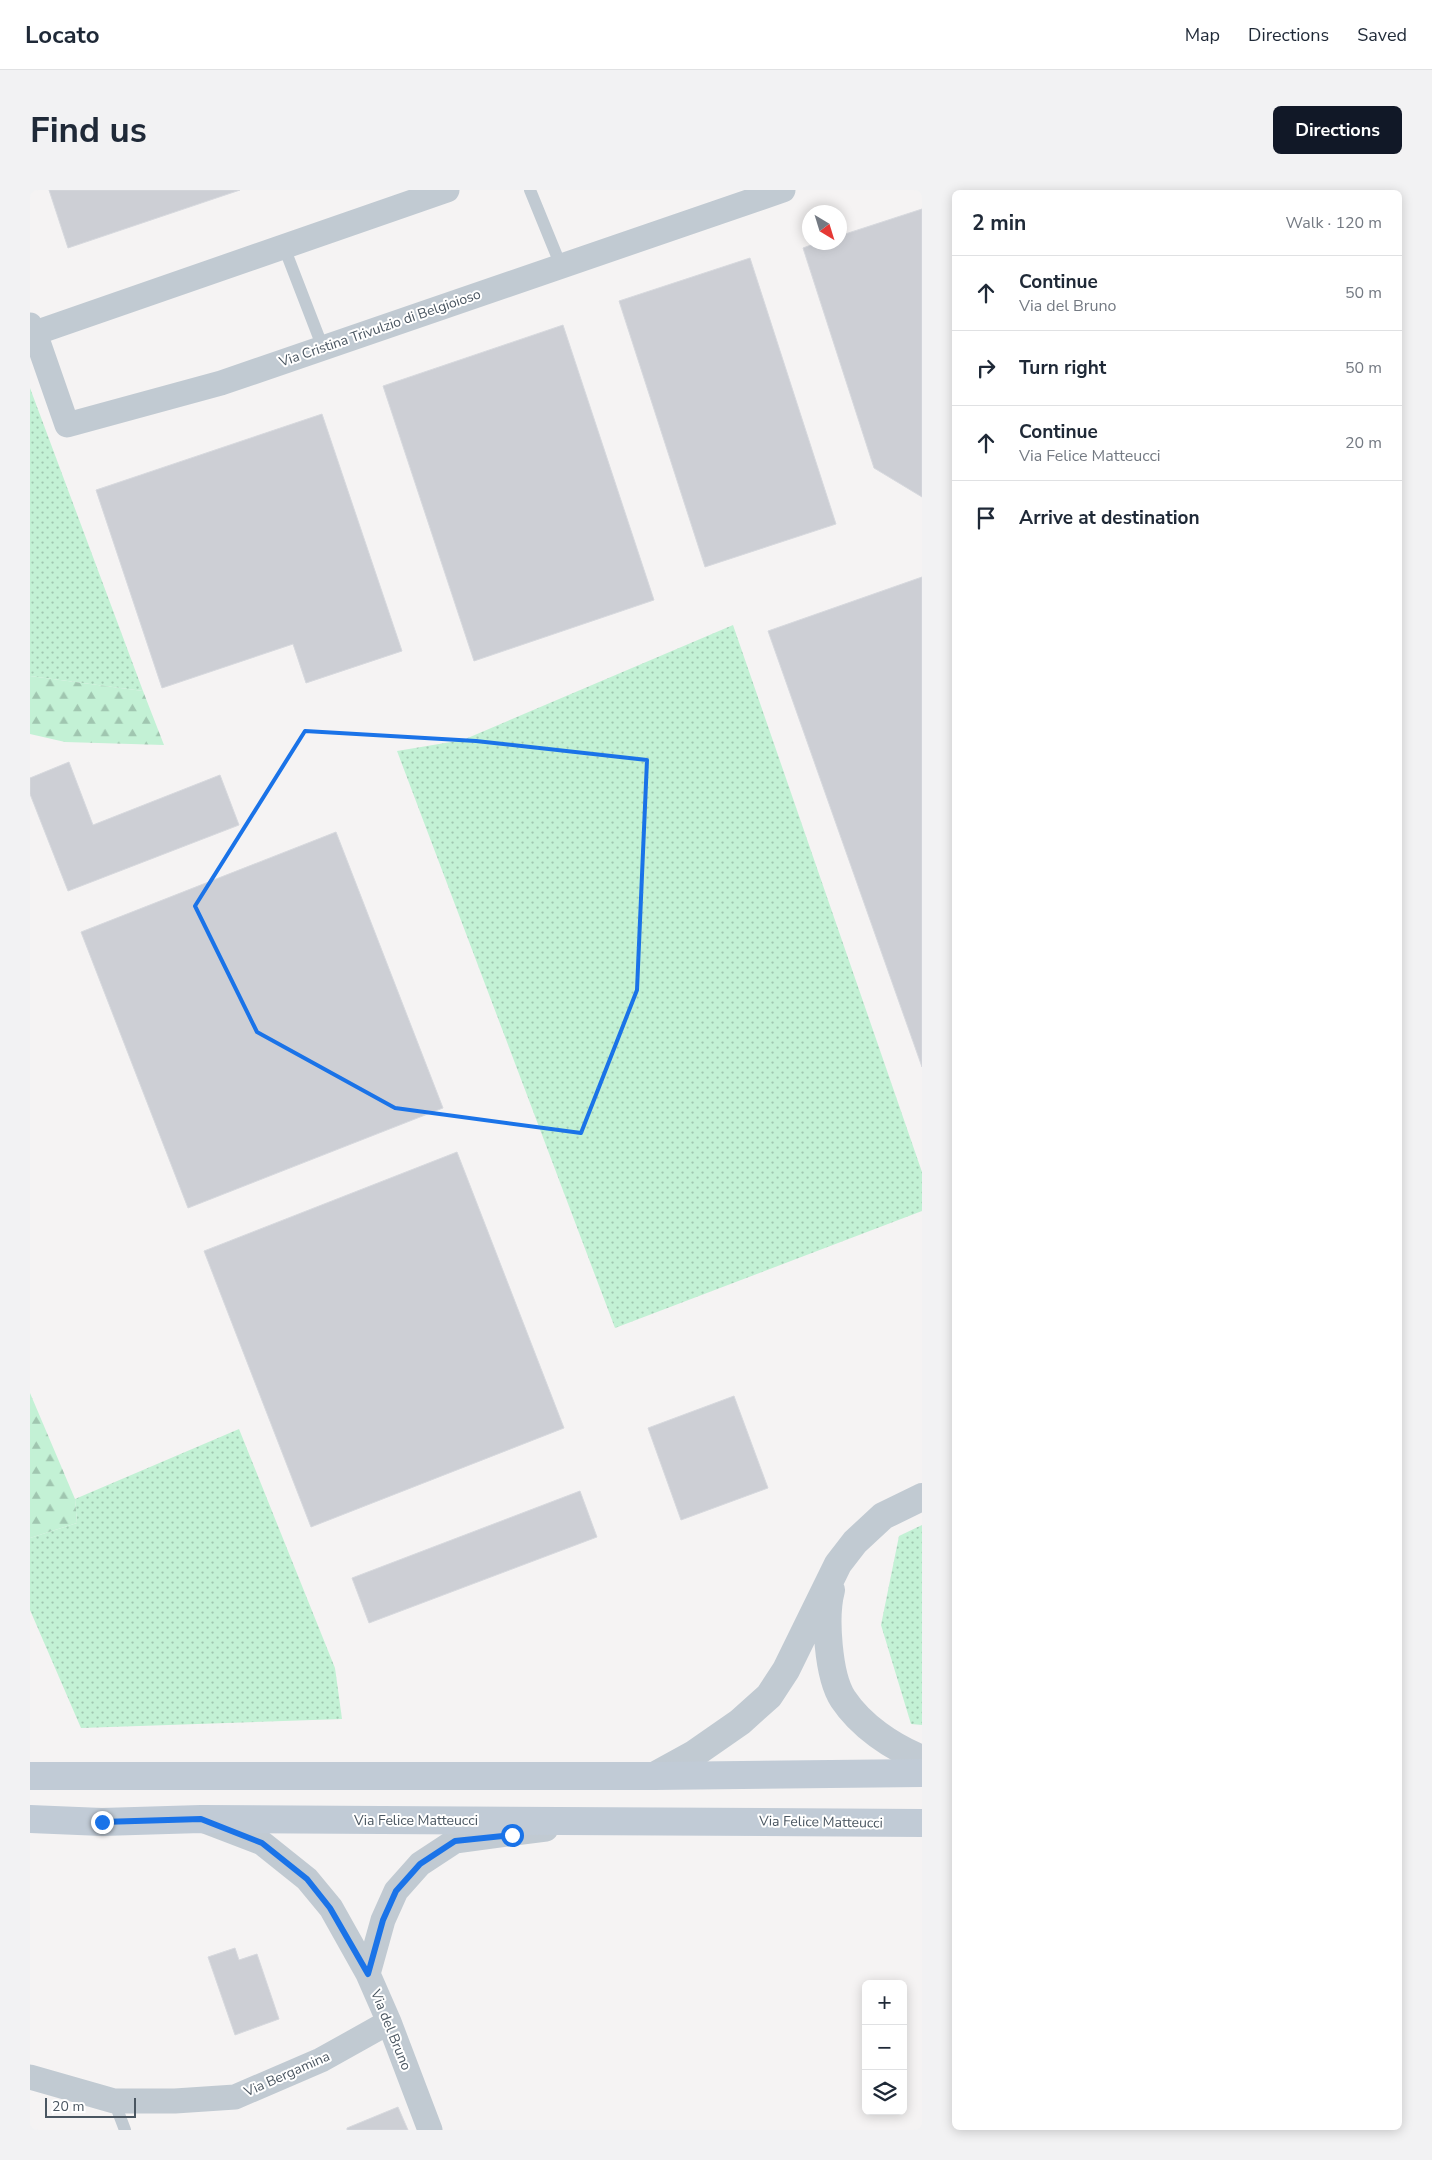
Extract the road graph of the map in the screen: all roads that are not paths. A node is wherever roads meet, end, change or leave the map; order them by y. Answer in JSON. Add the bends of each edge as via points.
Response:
{"nodes":[{"id":1,"x":447,"y":190,"type":"edge"},
{"id":2,"x":530,"y":190,"type":"edge"},
{"id":3,"x":783,"y":190,"type":"edge"},
{"id":4,"x":284,"y":247,"type":"junction"},
{"id":5,"x":561,"y":266,"type":"junction"},
{"id":6,"x":33,"y":329,"type":"edge"},
{"id":7,"x":323,"y":348,"type":"junction"},
{"id":8,"x":922,"y":1497,"type":"edge"},
{"id":9,"x":838,"y":1564,"type":"junction"},
{"id":10,"x":922,"y":1759,"type":"edge"},
{"id":11,"x":922,"y":1773,"type":"edge"},
{"id":12,"x":30,"y":1776,"type":"edge"},
{"id":13,"x":654,"y":1776,"type":"junction"},
{"id":14,"x":30,"y":1819,"type":"edge"},
{"id":15,"x":201,"y":1819,"type":"junction"},
{"id":16,"x":606,"y":1820,"type":"junction"},
{"id":17,"x":922,"y":1823,"type":"edge"},
{"id":18,"x":368,"y":1974,"type":"junction"},
{"id":19,"x":389,"y":2022,"type":"junction"},
{"id":20,"x":30,"y":2076,"type":"edge"},
{"id":21,"x":114,"y":2101,"type":"junction"},
{"id":22,"x":125,"y":2130,"type":"edge"},
{"id":23,"x":430,"y":2130,"type":"edge"}],
"edges":[{"from":1,"to":4,"type":"street","name":"Via Cristina Trivulzio di Belgioioso"},
{"from":2,"to":5,"type":"lane"},
{"from":3,"to":5,"type":"street","name":"Via Cristina Trivulzio di Belgioioso"},
{"from":4,"to":6,"type":"street","name":"Via Cristina Trivulzio di Belgioioso"},
{"from":4,"to":7,"type":"lane"},
{"from":5,"to":7,"type":"street","name":"Via Cristina Trivulzio di Belgioioso"},
{"from":6,"to":7,"type":"street","name":"Via Cristina Trivulzio di Belgioioso","via":[[67,425],[221,383]]},
{"from":8,"to":9,"type":"street","via":[[883,1516],[855,1542]]},
{"from":9,"to":10,"type":"street","via":[[827,1604],[829,1656],[842,1698],[873,1732]]},
{"from":9,"to":13,"type":"street","via":[[786,1670],[769,1696],[740,1722],[694,1754]]},
{"from":11,"to":13,"type":"main road"},
{"from":12,"to":13,"type":"main road"},
{"from":14,"to":15,"type":"main road","name":"Via Felice Matteucci","via":[[102,1822]]},
{"from":15,"to":16,"type":"main road","name":"Via Felice Matteucci"},
{"from":15,"to":18,"type":"street","via":[[262,1843],[307,1879],[330,1908]]},
{"from":16,"to":17,"type":"main road","name":"Via Felice Matteucci"},
{"from":16,"to":18,"type":"street","name":"Via del Bruno","via":[[455,1841],[420,1864],[396,1891],[383,1920]]},
{"from":18,"to":19,"type":"street","name":"Via del Bruno"},
{"from":19,"to":21,"type":"street","name":"Via Bergamina","via":[[321,2060],[235,2097]]},
{"from":19,"to":23,"type":"street","name":"Via del Bruno"},
{"from":20,"to":21,"type":"street","name":"Via Bergamina"},
{"from":21,"to":22,"type":"lane"}]}
